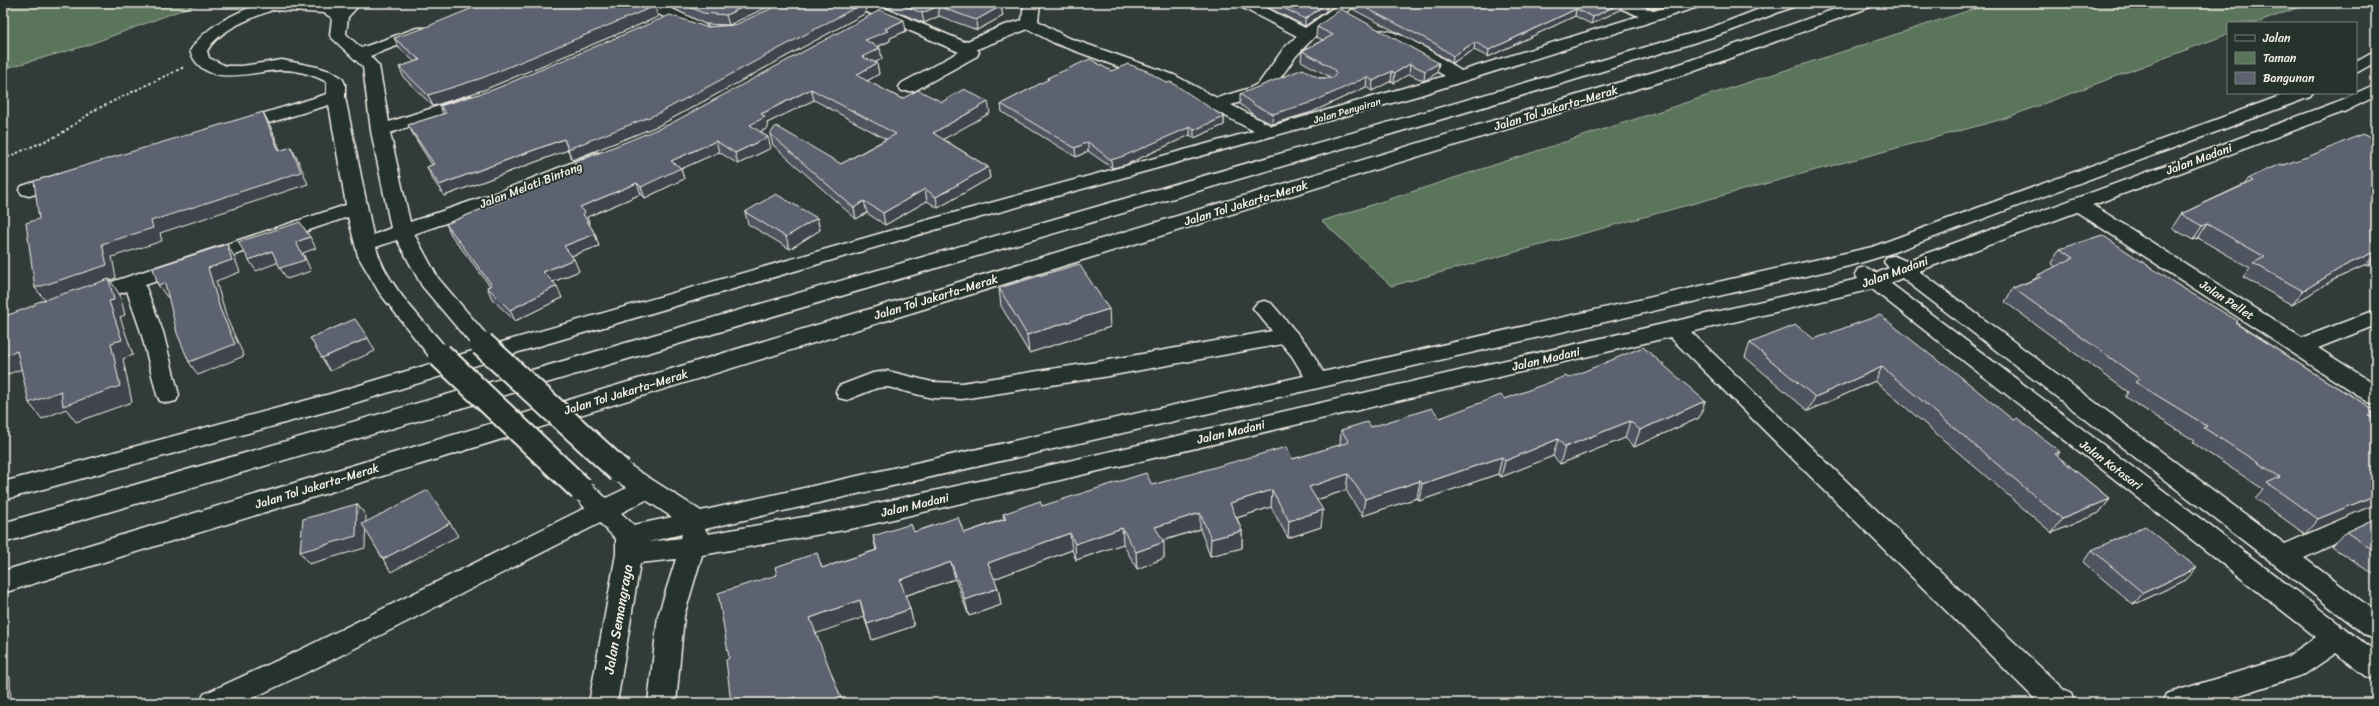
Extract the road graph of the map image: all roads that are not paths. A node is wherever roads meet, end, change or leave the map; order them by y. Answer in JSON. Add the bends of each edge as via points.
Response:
{"nodes":[{"id":1,"x":353,"y":3,"type":"edge"},
{"id":2,"x":646,"y":3,"type":"edge"},
{"id":3,"x":859,"y":3,"type":"edge"},
{"id":4,"x":1032,"y":3,"type":"edge"},
{"id":5,"x":1245,"y":3,"type":"edge"},
{"id":6,"x":1621,"y":3,"type":"edge"},
{"id":7,"x":1695,"y":3,"type":"edge"},
{"id":8,"x":1789,"y":3,"type":"edge"},
{"id":9,"x":1866,"y":3,"type":"edge"},
{"id":10,"x":274,"y":4,"type":"edge"},
{"id":11,"x":1342,"y":8,"type":"edge"},
{"id":12,"x":883,"y":12,"type":"junction"},
{"id":13,"x":340,"y":16,"type":"junction"},
{"id":14,"x":1654,"y":16,"type":"junction"},
{"id":15,"x":674,"y":17,"type":"junction"},
{"id":16,"x":865,"y":22,"type":"edge"},
{"id":17,"x":1030,"y":23,"type":"junction"},
{"id":18,"x":436,"y":26,"type":"edge"},
{"id":19,"x":653,"y":27,"type":"edge"},
{"id":20,"x":1373,"y":28,"type":"edge"},
{"id":21,"x":714,"y":34,"type":"edge"},
{"id":22,"x":1307,"y":35,"type":"junction"},
{"id":23,"x":965,"y":48,"type":"junction"},
{"id":24,"x":359,"y":54,"type":"junction"},
{"id":25,"x":2376,"y":55,"type":"edge"},
{"id":26,"x":2357,"y":67,"type":"edge"},
{"id":27,"x":1459,"y":77,"type":"junction"},
{"id":28,"x":908,"y":87,"type":"dead end"},
{"id":29,"x":2376,"y":89,"type":"edge"},
{"id":30,"x":2301,"y":94,"type":"edge"},
{"id":31,"x":485,"y":96,"type":"edge"},
{"id":32,"x":336,"y":97,"type":"junction"},
{"id":33,"x":1217,"y":103,"type":"junction"},
{"id":34,"x":224,"y":131,"type":"edge"},
{"id":35,"x":380,"y":131,"type":"junction"},
{"id":36,"x":1270,"y":132,"type":"junction"},
{"id":37,"x":621,"y":150,"type":"edge"},
{"id":38,"x":81,"y":174,"type":"edge"},
{"id":39,"x":29,"y":190,"type":"dead end"},
{"id":40,"x":2078,"y":204,"type":"junction"},
{"id":41,"x":356,"y":208,"type":"junction"},
{"id":42,"x":402,"y":231,"type":"junction"},
{"id":43,"x":365,"y":244,"type":"junction"},
{"id":44,"x":1879,"y":250,"type":"junction"},
{"id":45,"x":1846,"y":260,"type":"junction"},
{"id":46,"x":1904,"y":269,"type":"junction"},
{"id":47,"x":134,"y":282,"type":"junction"},
{"id":48,"x":1875,"y":282,"type":"junction"},
{"id":49,"x":73,"y":302,"type":"edge"},
{"id":50,"x":1264,"y":308,"type":"dead end"},
{"id":51,"x":2376,"y":317,"type":"edge"},
{"id":52,"x":1675,"y":329,"type":"junction"},
{"id":53,"x":1286,"y":336,"type":"junction"},
{"id":54,"x":2300,"y":347,"type":"junction"},
{"id":55,"x":1317,"y":380,"type":"junction"},
{"id":56,"x":847,"y":392,"type":"dead end"},
{"id":57,"x":168,"y":396,"type":"dead end"},
{"id":58,"x":2376,"y":396,"type":"edge"},
{"id":59,"x":646,"y":489,"type":"junction"},
{"id":60,"x":3,"y":491,"type":"edge"},
{"id":61,"x":602,"y":510,"type":"junction"},
{"id":62,"x":2376,"y":514,"type":"edge"},
{"id":63,"x":698,"y":521,"type":"junction"},
{"id":64,"x":3,"y":533,"type":"edge"},
{"id":65,"x":629,"y":545,"type":"junction"},
{"id":66,"x":692,"y":547,"type":"junction"},
{"id":67,"x":2283,"y":556,"type":"junction"},
{"id":68,"x":3,"y":582,"type":"edge"},
{"id":69,"x":2376,"y":627,"type":"edge"},
{"id":70,"x":2336,"y":638,"type":"junction"},
{"id":71,"x":2376,"y":668,"type":"edge"},
{"id":72,"x":214,"y":703,"type":"edge"},
{"id":73,"x":603,"y":703,"type":"edge"},
{"id":74,"x":662,"y":703,"type":"edge"},
{"id":75,"x":2061,"y":703,"type":"edge"},
{"id":76,"x":2176,"y":703,"type":"edge"}],
"edges":[{"from":1,"to":13,"type":"main road"},
{"from":2,"to":15,"type":"main road"},
{"from":3,"to":12,"type":"main road"},
{"from":4,"to":17,"type":"main road"},
{"from":5,"to":22,"type":"main road"},
{"from":6,"to":14,"type":"main road"},
{"from":7,"to":14,"type":"main road","name":"Jalan Penyairan"},
{"from":8,"to":64,"type":"main road","via":[[1719,30],[1547,82]]},
{"from":9,"to":68,"type":"main road","name":"Jalan Tol Jakarta–Merak","via":[[1679,70]]},
{"from":10,"to":13,"type":"main road","via":[[329,8]]},
{"from":10,"to":32,"type":"main road","via":[[227,24],[209,36],[201,45],[201,59],[207,64],[230,70],[283,65],[326,74],[336,82]]},
{"from":11,"to":22,"type":"main road"},
{"from":12,"to":16,"type":"main road"},
{"from":12,"to":23,"type":"main road"},
{"from":13,"to":24,"type":"main road","via":[[338,35]]},
{"from":14,"to":27,"type":"main road","name":"Jalan Penyairan"},
{"from":15,"to":19,"type":"main road"},
{"from":15,"to":21,"type":"main road"},
{"from":17,"to":23,"type":"main road","via":[[1008,29]]},
{"from":17,"to":33,"type":"main road","via":[[1060,40],[1168,79]]},
{"from":18,"to":24,"type":"main road"},
{"from":20,"to":27,"type":"main road","via":[[1428,56]]},
{"from":22,"to":33,"type":"main road","via":[[1292,64],[1265,87]]},
{"from":23,"to":28,"type":"main road","via":[[971,52]]},
{"from":24,"to":35,"type":"main road","via":[[371,66]]},
{"from":25,"to":26,"type":"main road"},
{"from":27,"to":36,"type":"main road","name":"Jalan Penyairan"},
{"from":29,"to":40,"type":"main road","name":"Jalan Madani","via":[[2340,107]]},
{"from":30,"to":44,"type":"main road"},
{"from":31,"to":35,"type":"main road"},
{"from":32,"to":34,"type":"main road"},
{"from":32,"to":41,"type":"main road"},
{"from":33,"to":36,"type":"main road"},
{"from":35,"to":42,"type":"main road"},
{"from":36,"to":60,"type":"main road","name":"Jalan Penyairan","via":[[931,225],[514,346],[332,402]]},
{"from":37,"to":42,"type":"main road","name":"Jalan Melati Bintang","via":[[505,196]]},
{"from":38,"to":39,"type":"main road"},
{"from":40,"to":46,"type":"main road","name":"Jalan Madani"},
{"from":40,"to":54,"type":"main road","name":"Jalan Pellet"},
{"from":41,"to":43,"type":"main road"},
{"from":41,"to":47,"type":"main road"},
{"from":42,"to":43,"type":"main road","name":"Jalan Melati Bintang"},
{"from":42,"to":59,"type":"main road","bridge":true,"via":[[429,281],[482,344],[620,471]]},
{"from":43,"to":61,"type":"main road","bridge":true,"via":[[368,256],[389,292],[440,355]]},
{"from":44,"to":45,"type":"main road"},
{"from":44,"to":46,"type":"main road"},
{"from":45,"to":48,"type":"main road","name":"Jalan Kotasari"},
{"from":45,"to":55,"type":"main road"},
{"from":46,"to":48,"type":"main road","name":"Jalan Madani"},
{"from":46,"to":67,"type":"main road"},
{"from":47,"to":49,"type":"main road"},
{"from":47,"to":57,"type":"main road","via":[[152,332]]},
{"from":48,"to":52,"type":"main road","name":"Jalan Madani"},
{"from":48,"to":70,"type":"main road","name":"Jalan Kotasari"},
{"from":50,"to":53,"type":"main road"},
{"from":51,"to":54,"type":"main road"},
{"from":52,"to":66,"type":"main road","name":"Jalan Madani","via":[[870,515]]},
{"from":52,"to":75,"type":"main road"},
{"from":53,"to":55,"type":"main road","via":[[1301,352]]},
{"from":53,"to":56,"type":"main road","via":[[962,390],[932,390],[888,379],[873,381]]},
{"from":54,"to":58,"type":"main road","name":"Jalan Pellet"},
{"from":55,"to":63,"type":"main road"},
{"from":59,"to":61,"type":"main road"},
{"from":59,"to":63,"type":"main road"},
{"from":61,"to":65,"type":"main road"},
{"from":61,"to":72,"type":"main road","via":[[310,658]]},
{"from":62,"to":67,"type":"main road"},
{"from":63,"to":65,"type":"main road"},
{"from":63,"to":66,"type":"main road"},
{"from":65,"to":66,"type":"main road","name":"Jalan Madani"},
{"from":65,"to":73,"type":"main road","name":"Jalan Semangraya"},
{"from":66,"to":74,"type":"main road","via":[[671,616]]},
{"from":67,"to":69,"type":"main road"},
{"from":70,"to":71,"type":"main road","name":"Jalan Kotasari"},
{"from":70,"to":76,"type":"main road","via":[[2295,666]]}]}
